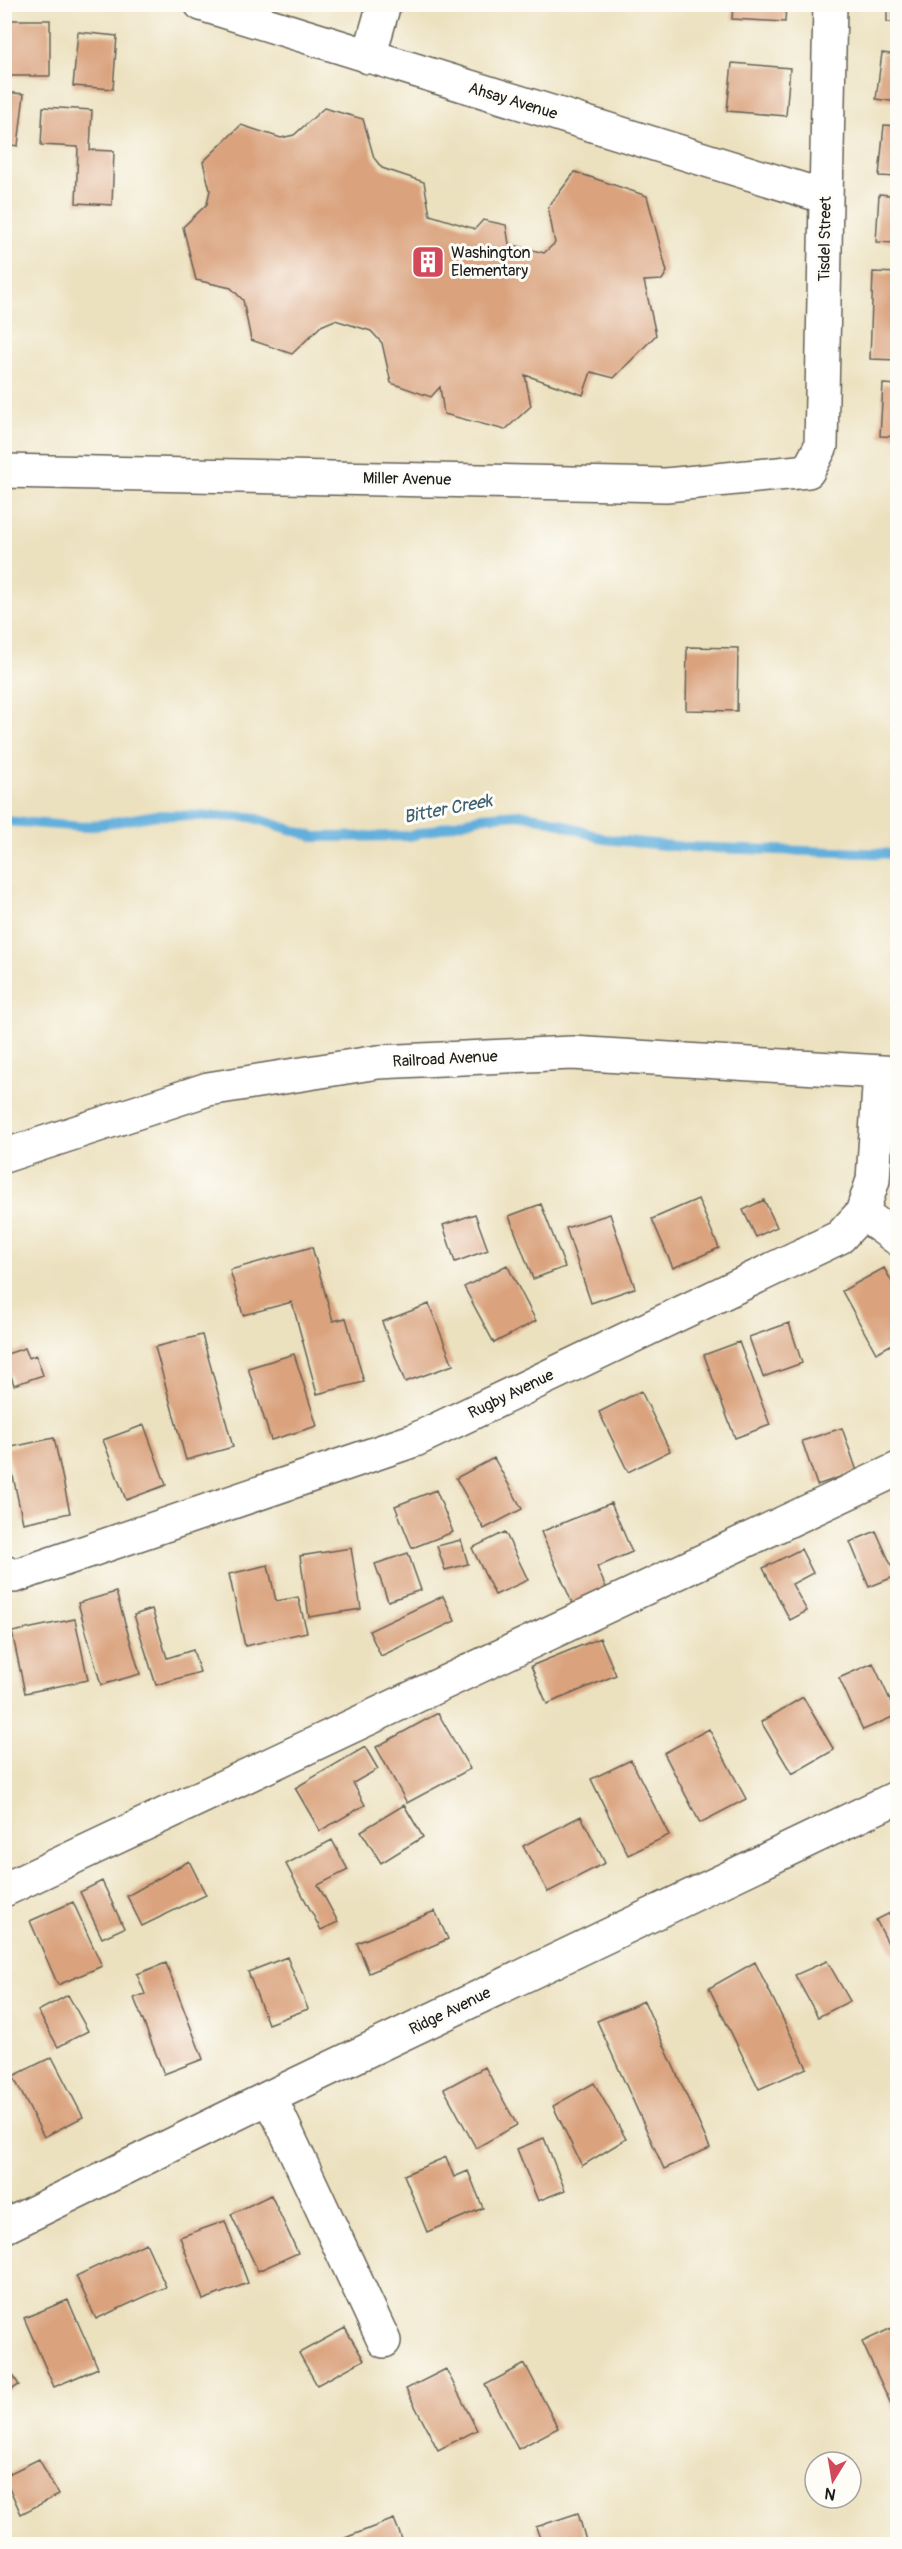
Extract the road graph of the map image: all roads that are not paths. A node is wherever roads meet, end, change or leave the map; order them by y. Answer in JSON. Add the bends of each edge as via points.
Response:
{"nodes":[{"id":1,"x":201,"y":4,"type":"edge"},
{"id":2,"x":384,"y":4,"type":"edge"},
{"id":3,"x":830,"y":4,"type":"edge"},
{"id":4,"x":369,"y":57,"type":"junction"},
{"id":5,"x":826,"y":197,"type":"junction"},
{"id":6,"x":4,"y":471,"type":"edge"},
{"id":7,"x":808,"y":471,"type":"joint"},
{"id":8,"x":889,"y":1072,"type":"edge"},
{"id":9,"x":4,"y":1156,"type":"edge"},
{"id":10,"x":862,"y":1213,"type":"junction"},
{"id":11,"x":897,"y":1239,"type":"edge"},
{"id":12,"x":897,"y":1469,"type":"edge"},
{"id":13,"x":4,"y":1572,"type":"edge"},
{"id":14,"x":897,"y":1797,"type":"edge"},
{"id":15,"x":4,"y":1890,"type":"edge"},
{"id":16,"x":270,"y":2097,"type":"junction"},
{"id":17,"x":4,"y":2227,"type":"edge"},
{"id":18,"x":384,"y":2341,"type":"dead end"}],
"edges":[{"from":1,"to":4,"type":"street","name":"Ahsay Avenue"},
{"from":2,"to":4,"type":"street"},
{"from":3,"to":5,"type":"street","name":"Tisdel Street"},
{"from":4,"to":5,"type":"street","name":"Ahsay Avenue"},
{"from":5,"to":7,"type":"street","name":"Tisdel Street","via":[[821,446]]},
{"from":6,"to":7,"type":"street","name":"Miller Avenue","via":[[666,485]]},
{"from":8,"to":9,"type":"street","name":"Railroad Avenue","via":[[572,1053],[378,1062],[208,1089]]},
{"from":8,"to":10,"type":"street","name":"Rugby Avenue","via":[[873,1180]]},
{"from":10,"to":11,"type":"street"},
{"from":10,"to":13,"type":"street","name":"Rugby Avenue","via":[[840,1237],[415,1440],[15,1576]]},
{"from":12,"to":15,"type":"street"},
{"from":14,"to":16,"type":"street","name":"Ridge Avenue"},
{"from":16,"to":17,"type":"street","name":"Ridge Avenue"},
{"from":16,"to":18,"type":"street"}]}
